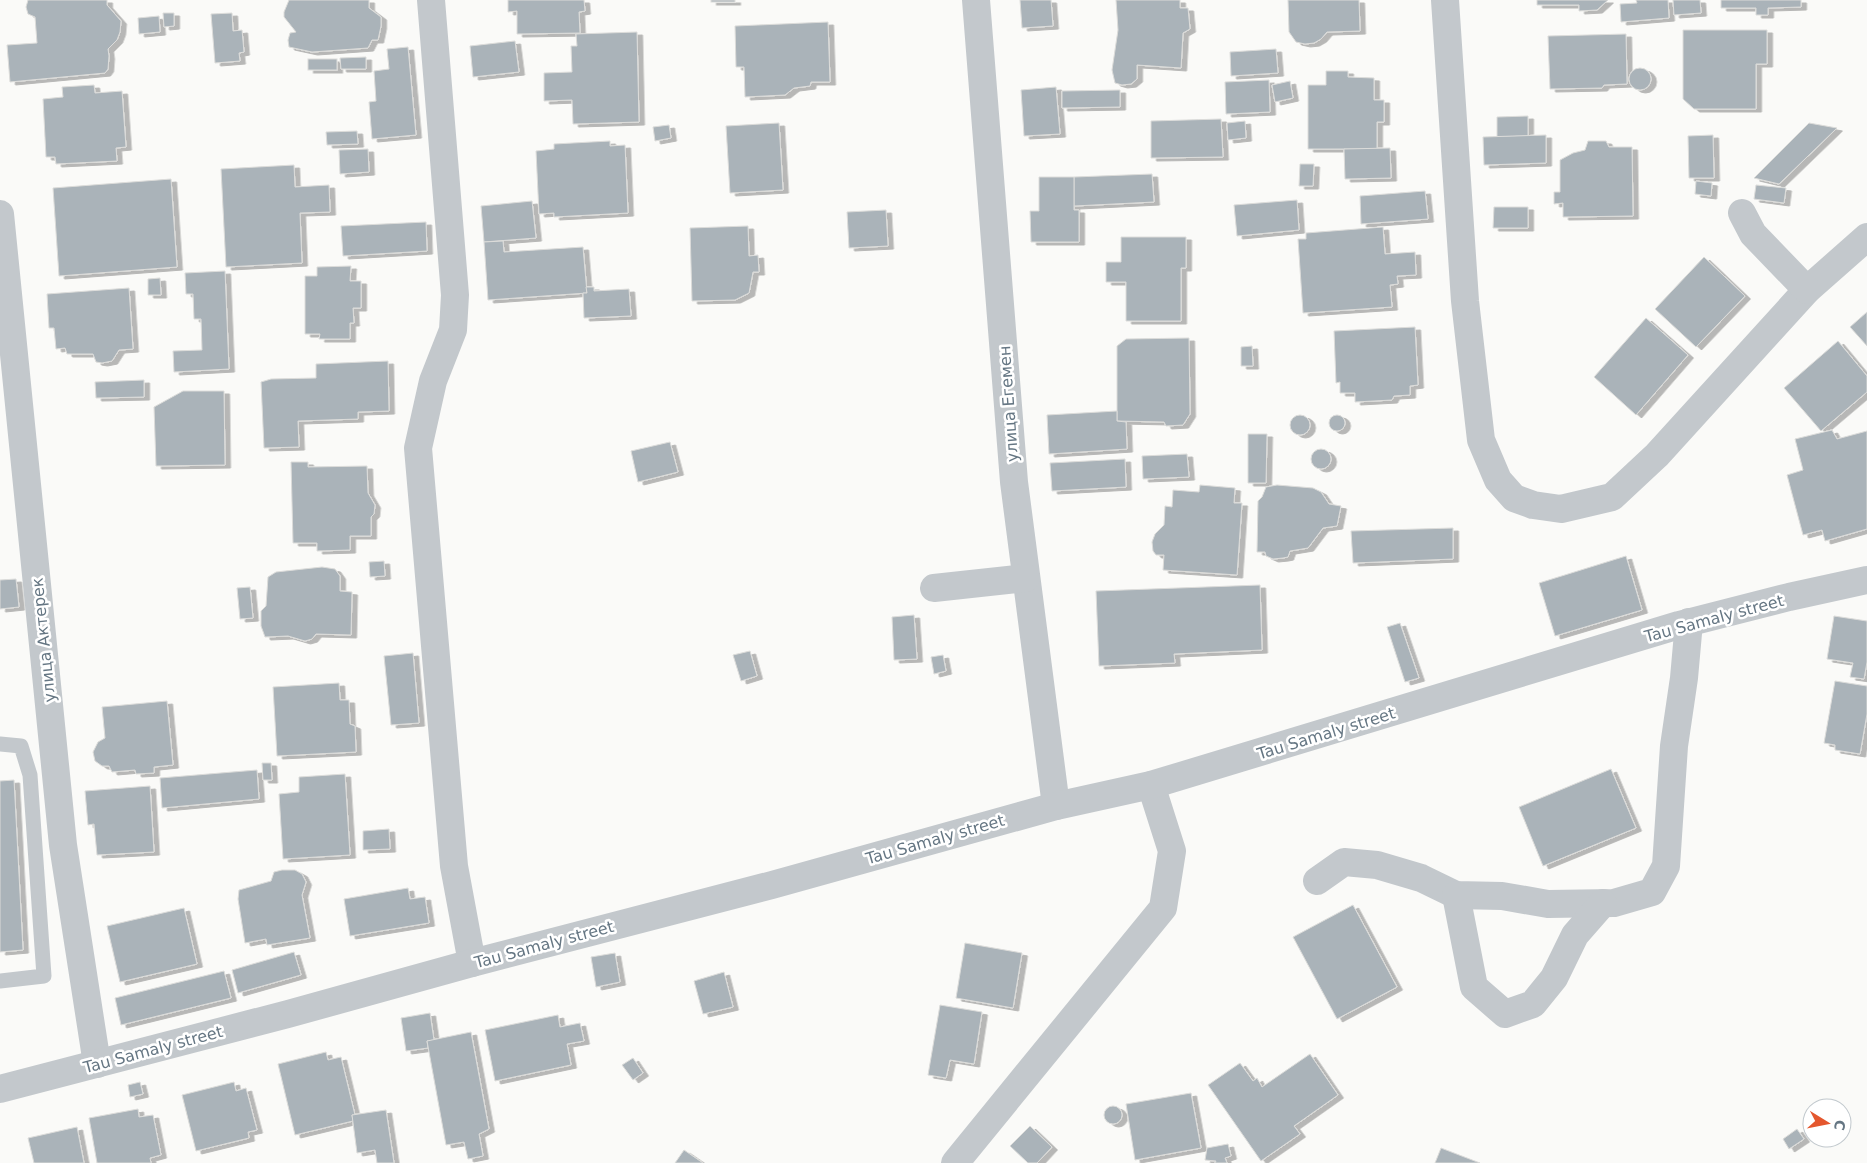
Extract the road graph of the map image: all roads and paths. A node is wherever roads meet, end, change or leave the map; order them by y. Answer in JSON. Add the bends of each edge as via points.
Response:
{"nodes":[{"id":1,"x":431,"y":0,"type":"edge"},
{"id":2,"x":976,"y":0,"type":"edge"},
{"id":3,"x":1445,"y":0,"type":"edge"},
{"id":4,"x":1742,"y":213,"type":"dead end"},
{"id":5,"x":0,"y":214,"type":"edge"},
{"id":6,"x":1867,"y":237,"type":"edge"},
{"id":7,"x":1807,"y":290,"type":"junction"},
{"id":8,"x":1026,"y":578,"type":"junction"},
{"id":9,"x":1867,"y":580,"type":"edge"},
{"id":10,"x":934,"y":588,"type":"dead end"},
{"id":11,"x":1689,"y":622,"type":"junction"},
{"id":12,"x":0,"y":744,"type":"edge"},
{"id":13,"x":1150,"y":785,"type":"junction"},
{"id":14,"x":1056,"y":806,"type":"junction"},
{"id":15,"x":1317,"y":881,"type":"dead end"},
{"id":16,"x":1456,"y":895,"type":"junction"},
{"id":17,"x":1603,"y":903,"type":"junction"},
{"id":18,"x":472,"y":963,"type":"junction"},
{"id":19,"x":0,"y":981,"type":"edge"},
{"id":20,"x":97,"y":1064,"type":"junction"},
{"id":21,"x":0,"y":1090,"type":"edge"},
{"id":22,"x":955,"y":1163,"type":"edge"}],
"edges":[{"from":1,"to":18,"type":"street","via":[[455,295],[453,330],[434,380],[418,448],[454,866]]},
{"from":2,"to":8,"type":"street","name":"улица Егемен","via":[[1014,482]]},
{"from":3,"to":7,"type":"street","via":[[1465,302],[1481,440],[1498,480],[1514,498],[1561,509],[1612,497],[1657,455]]},
{"from":4,"to":7,"type":"street","via":[[1753,234]]},
{"from":5,"to":20,"type":"street","name":"улица Актерек","via":[[63,845]]},
{"from":6,"to":7,"type":"street"},
{"from":8,"to":10,"type":"street"},
{"from":8,"to":14,"type":"street","name":"улица Егемен"},
{"from":9,"to":11,"type":"street","name":"Tau Samaly street"},
{"from":11,"to":13,"type":"street","name":"Tau Samaly street"},
{"from":11,"to":17,"type":"street","via":[[1674,746],[1666,866],[1652,892]]},
{"from":12,"to":19,"type":"lane","via":[[21,746],[30,775],[44,976]]},
{"from":13,"to":14,"type":"street","name":"Tau Samaly street"},
{"from":13,"to":22,"type":"street","via":[[1172,851],[1163,908]]},
{"from":14,"to":18,"type":"street","name":"Tau Samaly street","via":[[772,885]]},
{"from":15,"to":16,"type":"street","via":[[1344,862],[1377,865],[1421,878]]},
{"from":16,"to":17,"type":"street","via":[[1502,896],[1548,904]]},
{"from":16,"to":17,"type":"street","via":[[1474,987],[1505,1014],[1533,1004],[1554,978],[1575,935]]},
{"from":18,"to":20,"type":"street","name":"Tau Samaly street"},
{"from":20,"to":21,"type":"street","name":"Tau Samaly street"}]}
